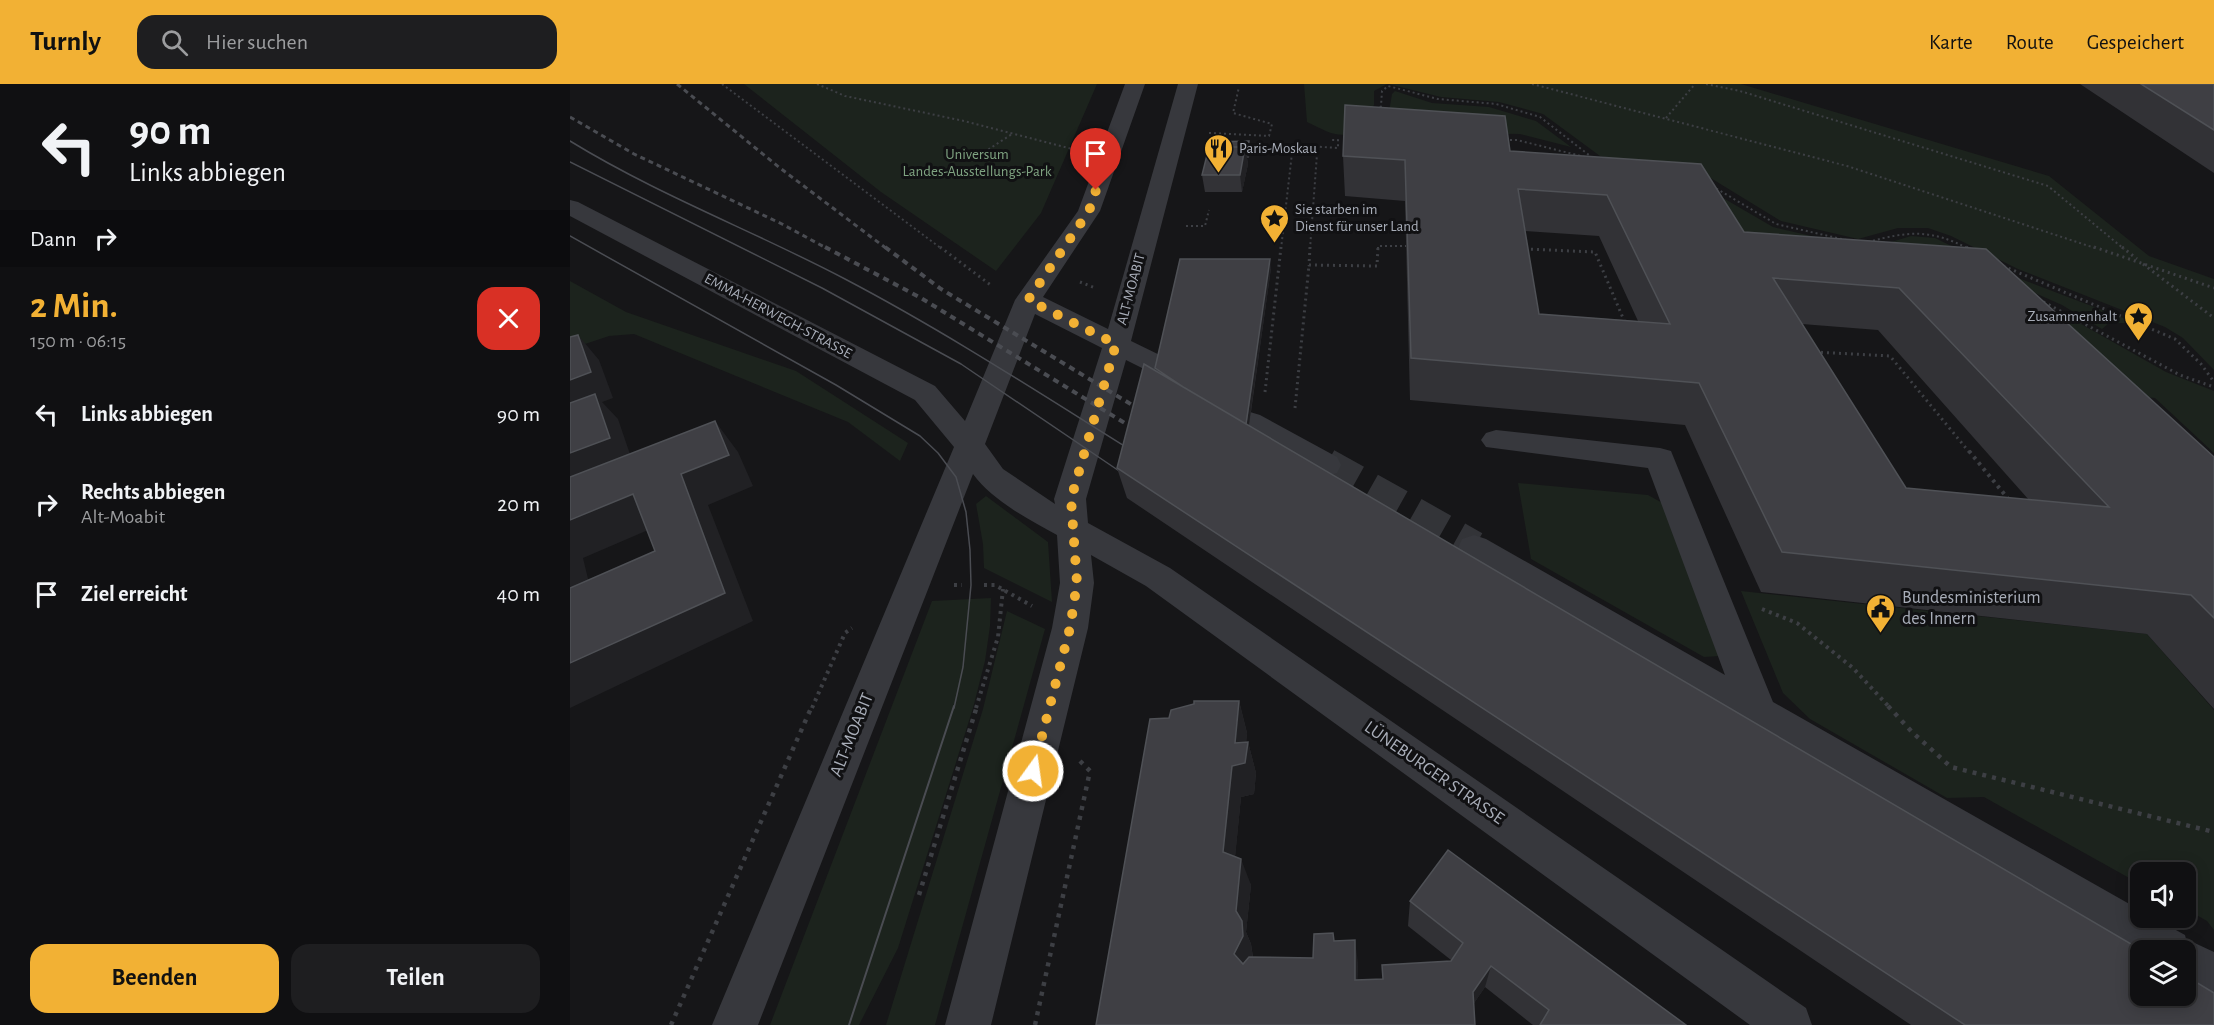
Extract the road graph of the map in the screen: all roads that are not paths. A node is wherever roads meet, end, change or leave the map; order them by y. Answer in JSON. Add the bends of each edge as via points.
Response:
{"nodes":[{"id":1,"x":1135,"y":84,"type":"edge"},
{"id":2,"x":1188,"y":84,"type":"edge"},
{"id":3,"x":570,"y":207,"type":"edge"},
{"id":4,"x":1028,"y":300,"type":"junction"},
{"id":5,"x":1116,"y":344,"type":"junction"},
{"id":6,"x":1160,"y":366,"type":"edge"},
{"id":7,"x":1256,"y":425,"type":"road end"},
{"id":8,"x":1496,"y":440,"type":"dead end"},
{"id":9,"x":969,"y":445,"type":"junction"},
{"id":10,"x":1326,"y":465,"type":"tunnel mouth"},
{"id":11,"x":1074,"y":530,"type":"junction"},
{"id":12,"x":1474,"y":548,"type":"tunnel mouth"},
{"id":13,"x":1758,"y":712,"type":"junction"},
{"id":14,"x":2150,"y":940,"type":"edge"},
{"id":15,"x":2196,"y":967,"type":"edge"},
{"id":16,"x":2214,"y":977,"type":"edge"},
{"id":17,"x":735,"y":1025,"type":"edge"},
{"id":18,"x":968,"y":1025,"type":"edge"},
{"id":19,"x":1789,"y":1025,"type":"edge"}],
"edges":[{"from":1,"to":4,"type":"street","name":"ALT-MOABIT","via":[[1089,211]]},
{"from":2,"to":5,"type":"street","name":"ALT-MOABIT"},
{"from":3,"to":9,"type":"street","name":"EMMA-HERWEGH-STRASSE","via":[[925,393]]},
{"from":4,"to":5,"type":"street"},
{"from":4,"to":9,"type":"street","name":"ALT-MOABIT"},
{"from":5,"to":6,"type":"street"},
{"from":5,"to":11,"type":"street","name":"ALT-MOABIT","via":[[1071,499]]},
{"from":7,"to":10,"type":"street"},
{"from":8,"to":13,"type":"street","via":[[1660,459]]},
{"from":9,"to":11,"type":"street","via":[[992,477]]},
{"from":9,"to":17,"type":"street","name":"ALT-MOABIT"},
{"from":11,"to":18,"type":"street","name":"ALT-MOABIT","via":[[1077,583],[1070,628]]},
{"from":11,"to":19,"type":"street","name":"LÜNEBURGER STRASSE","via":[[1158,576]]},
{"from":12,"to":13,"type":"street"},
{"from":13,"to":14,"type":"street"},
{"from":15,"to":16,"type":"street"}]}
